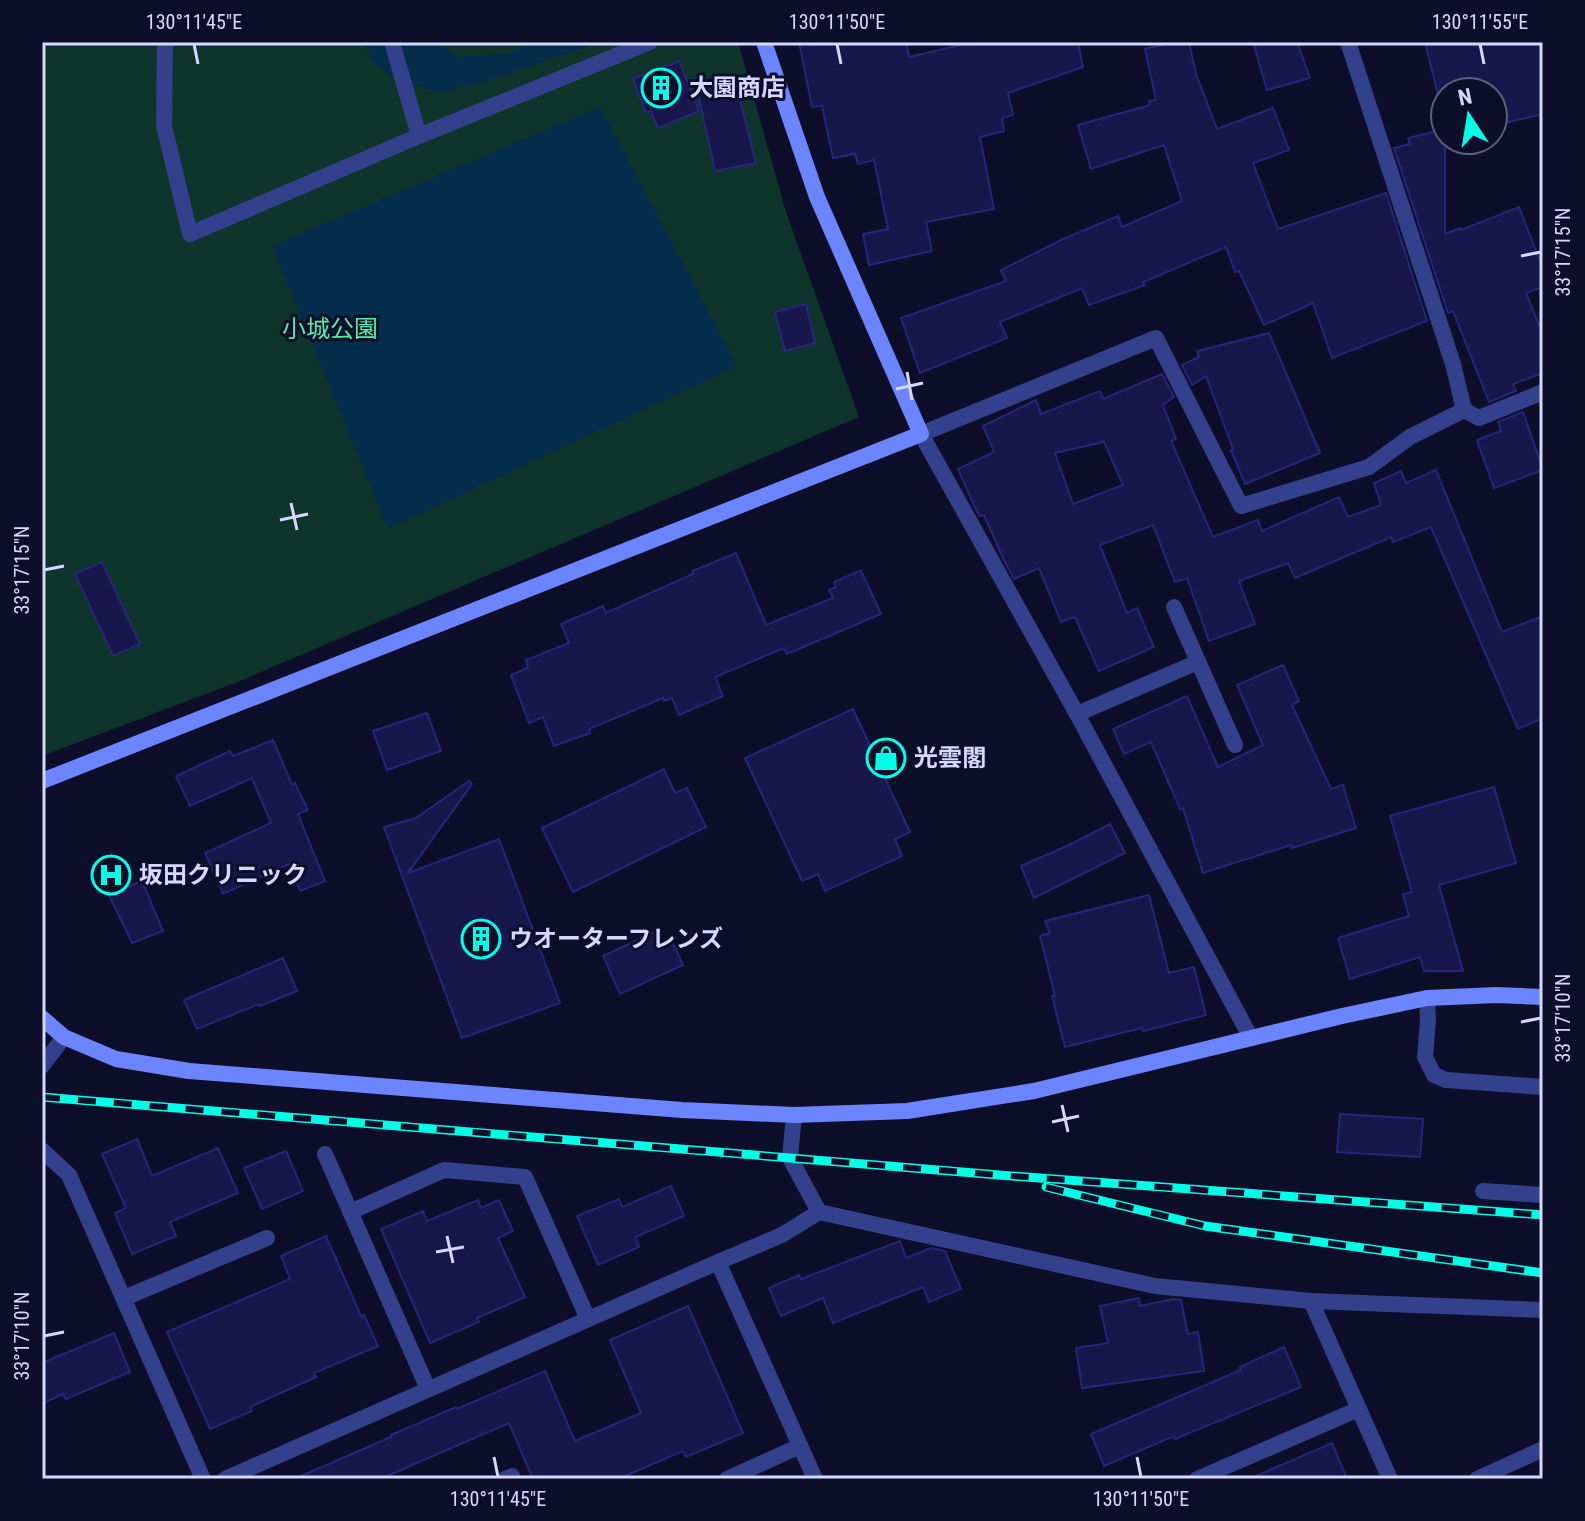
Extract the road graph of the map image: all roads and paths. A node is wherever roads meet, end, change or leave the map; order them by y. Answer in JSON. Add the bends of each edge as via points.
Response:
{"nodes":[{"id":1,"x":165,"y":42,"type":"edge"},
{"id":2,"x":392,"y":42,"type":"edge"},
{"id":3,"x":650,"y":42,"type":"edge"},
{"id":4,"x":764,"y":42,"type":"edge"},
{"id":5,"x":1348,"y":42,"type":"edge"},
{"id":6,"x":419,"y":136,"type":"junction"},
{"id":7,"x":1543,"y":392,"type":"edge"},
{"id":8,"x":1464,"y":410,"type":"junction"},
{"id":9,"x":921,"y":434,"type":"junction"},
{"id":10,"x":1174,"y":607,"type":"dead end"},
{"id":11,"x":1198,"y":662,"type":"junction"},
{"id":12,"x":1077,"y":714,"type":"junction"},
{"id":13,"x":1235,"y":745,"type":"dead end"},
{"id":14,"x":42,"y":781,"type":"edge"},
{"id":15,"x":1543,"y":997,"type":"edge"},
{"id":16,"x":1427,"y":998,"type":"junction"},
{"id":17,"x":42,"y":1018,"type":"edge"},
{"id":18,"x":64,"y":1037,"type":"junction"},
{"id":19,"x":1251,"y":1038,"type":"junction"},
{"id":20,"x":42,"y":1066,"type":"edge"},
{"id":21,"x":1543,"y":1087,"type":"edge"},
{"id":22,"x":794,"y":1115,"type":"junction"},
{"id":23,"x":42,"y":1150,"type":"edge"},
{"id":24,"x":325,"y":1154,"type":"dead end"},
{"id":25,"x":1483,"y":1191,"type":"dead end"},
{"id":26,"x":1543,"y":1195,"type":"edge"},
{"id":27,"x":350,"y":1212,"type":"junction"},
{"id":28,"x":819,"y":1212,"type":"junction"},
{"id":29,"x":267,"y":1238,"type":"dead end"},
{"id":30,"x":718,"y":1262,"type":"junction"},
{"id":31,"x":124,"y":1298,"type":"junction"},
{"id":32,"x":1311,"y":1301,"type":"junction"},
{"id":33,"x":1543,"y":1310,"type":"edge"},
{"id":34,"x":588,"y":1319,"type":"junction"},
{"id":35,"x":428,"y":1389,"type":"junction"},
{"id":36,"x":1359,"y":1409,"type":"junction"},
{"id":37,"x":800,"y":1446,"type":"junction"},
{"id":38,"x":1543,"y":1449,"type":"edge"},
{"id":39,"x":203,"y":1479,"type":"edge"},
{"id":40,"x":225,"y":1479,"type":"edge"},
{"id":41,"x":727,"y":1479,"type":"edge"},
{"id":42,"x":815,"y":1479,"type":"edge"},
{"id":43,"x":1197,"y":1479,"type":"edge"},
{"id":44,"x":1390,"y":1479,"type":"edge"},
{"id":45,"x":1477,"y":1479,"type":"edge"}],
"edges":[{"from":1,"to":6,"type":"street","via":[[164,126],[190,234]]},
{"from":2,"to":6,"type":"street"},
{"from":3,"to":6,"type":"street"},
{"from":4,"to":9,"type":"street","via":[[817,197]]},
{"from":5,"to":8,"type":"street"},
{"from":7,"to":8,"type":"street","via":[[1479,418]]},
{"from":8,"to":9,"type":"street","via":[[1410,437],[1369,467],[1241,506],[1156,338]]},
{"from":9,"to":12,"type":"street"},
{"from":9,"to":14,"type":"street"},
{"from":10,"to":11,"type":"street"},
{"from":11,"to":12,"type":"street"},
{"from":11,"to":13,"type":"street"},
{"from":12,"to":19,"type":"street"},
{"from":15,"to":16,"type":"street"},
{"from":16,"to":19,"type":"street"},
{"from":16,"to":21,"type":"street","via":[[1425,1057],[1434,1075]]},
{"from":17,"to":18,"type":"street"},
{"from":18,"to":20,"type":"street"},
{"from":18,"to":22,"type":"street","via":[[116,1059],[189,1071]]},
{"from":19,"to":22,"type":"street","via":[[1034,1091],[907,1111]]},
{"from":22,"to":28,"type":"street","via":[[790,1158]]},
{"from":23,"to":31,"type":"street","via":[[69,1175]]},
{"from":24,"to":27,"type":"street"},
{"from":25,"to":26,"type":"street"},
{"from":27,"to":34,"type":"street","via":[[444,1170],[525,1177]]},
{"from":27,"to":35,"type":"street"},
{"from":28,"to":30,"type":"street","via":[[782,1235]]},
{"from":28,"to":32,"type":"street","via":[[1155,1286]]},
{"from":29,"to":31,"type":"street"},
{"from":30,"to":34,"type":"street"},
{"from":30,"to":37,"type":"street"},
{"from":31,"to":39,"type":"street"},
{"from":32,"to":33,"type":"street"},
{"from":32,"to":36,"type":"street"},
{"from":34,"to":35,"type":"street"},
{"from":35,"to":40,"type":"street"},
{"from":36,"to":43,"type":"street"},
{"from":36,"to":44,"type":"street"},
{"from":37,"to":41,"type":"street"},
{"from":37,"to":42,"type":"street"},
{"from":38,"to":45,"type":"street"}]}
